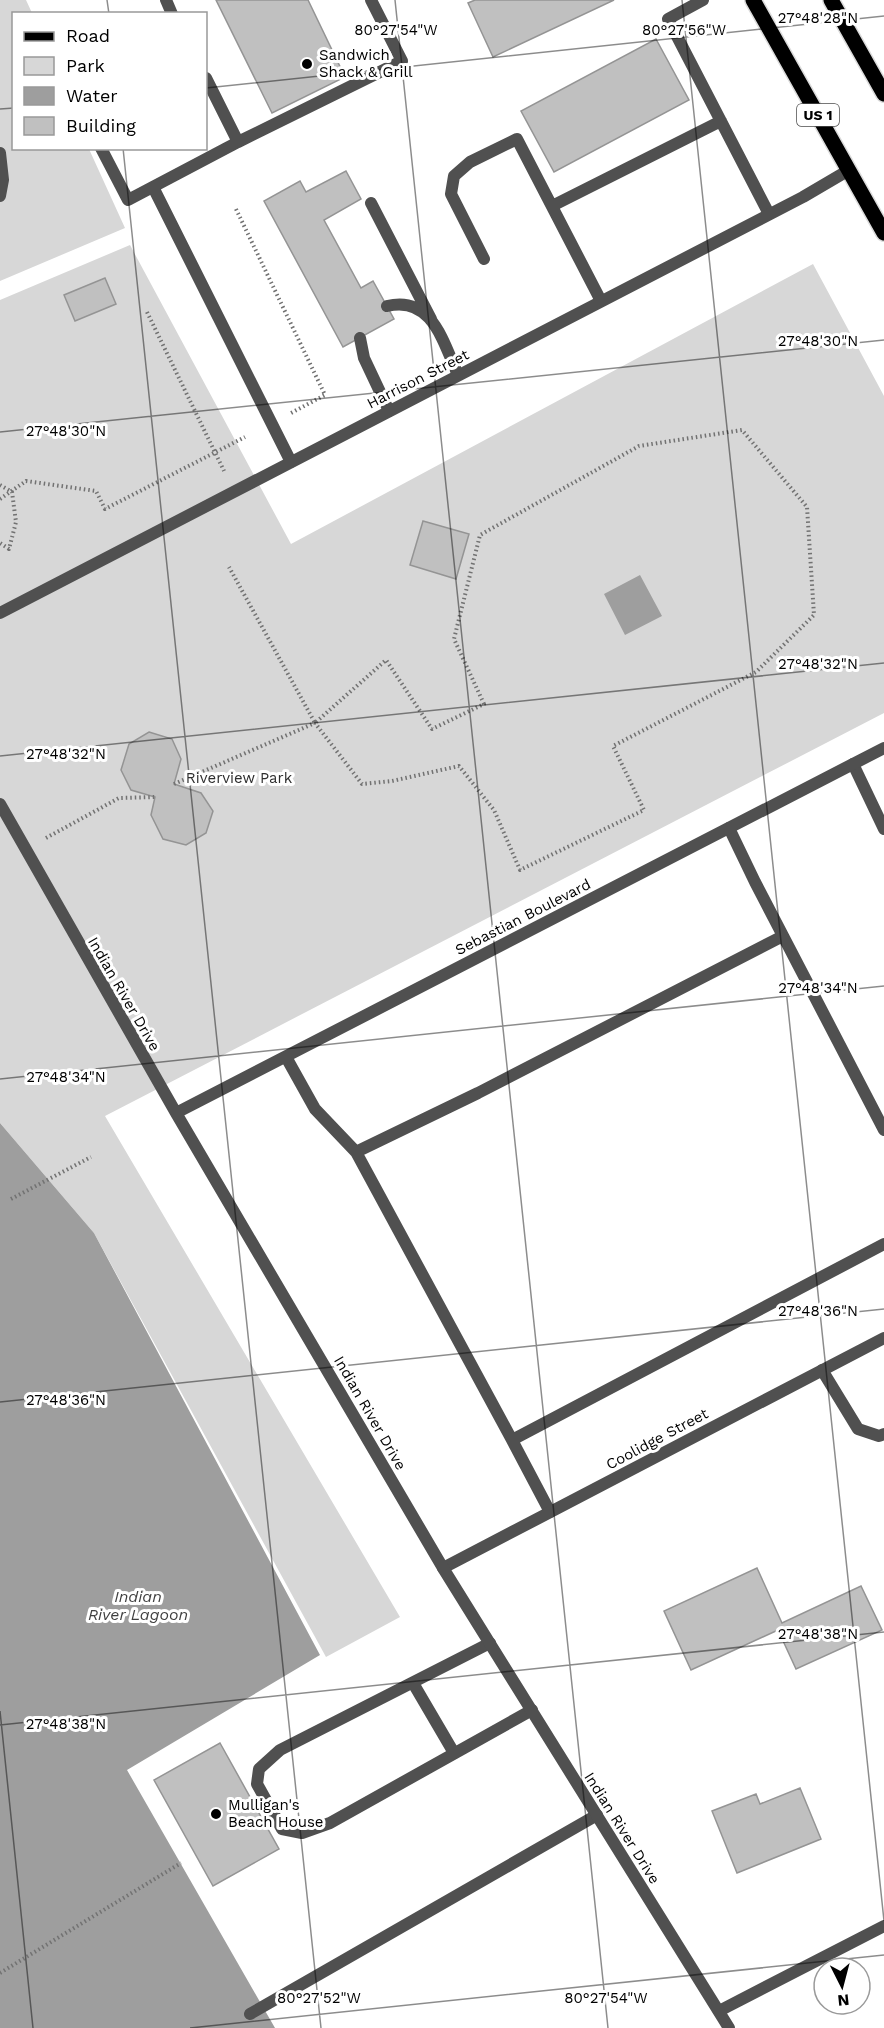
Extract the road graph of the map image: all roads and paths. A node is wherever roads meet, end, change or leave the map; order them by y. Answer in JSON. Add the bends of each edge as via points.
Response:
{"nodes":[{"id":1,"x":372,"y":0,"type":"edge"},
{"id":2,"x":703,"y":0,"type":"edge"},
{"id":3,"x":753,"y":0,"type":"edge"},
{"id":4,"x":831,"y":0,"type":"edge"},
{"id":5,"x":207,"y":80,"type":"edge"},
{"id":6,"x":884,"y":94,"type":"edge"},
{"id":7,"x":721,"y":121,"type":"junction"},
{"id":8,"x":238,"y":142,"type":"junction"},
{"id":9,"x":102,"y":150,"type":"edge"},
{"id":10,"x":0,"y":153,"type":"edge"},
{"id":11,"x":849,"y":170,"type":"junction"},
{"id":12,"x":153,"y":187,"type":"junction"},
{"id":13,"x":0,"y":196,"type":"edge"},
{"id":14,"x":371,"y":203,"type":"dead end"},
{"id":15,"x":552,"y":206,"type":"junction"},
{"id":16,"x":236,"y":209,"type":"dead end"},
{"id":17,"x":769,"y":214,"type":"junction"},
{"id":18,"x":884,"y":233,"type":"edge"},
{"id":19,"x":484,"y":259,"type":"dead end"},
{"id":20,"x":601,"y":301,"type":"junction"},
{"id":21,"x":387,"y":306,"type":"dead end"},
{"id":22,"x":147,"y":312,"type":"dead end"},
{"id":23,"x":431,"y":319,"type":"junction"},
{"id":24,"x":360,"y":338,"type":"dead end"},
{"id":25,"x":458,"y":375,"type":"junction"},
{"id":26,"x":389,"y":411,"type":"junction"},
{"id":27,"x":289,"y":414,"type":"dead end"},
{"id":28,"x":245,"y":437,"type":"dead end"},
{"id":29,"x":215,"y":452,"type":"junction"},
{"id":30,"x":291,"y":462,"type":"junction"},
{"id":31,"x":225,"y":472,"type":"dead end"},
{"id":32,"x":0,"y":484,"type":"edge"},
{"id":33,"x":12,"y":492,"type":"junction"},
{"id":34,"x":0,"y":499,"type":"edge"},
{"id":35,"x":0,"y":543,"type":"edge"},
{"id":36,"x":229,"y":567,"type":"dead end"},
{"id":37,"x":0,"y":613,"type":"edge"},
{"id":38,"x":315,"y":723,"type":"junction"},
{"id":39,"x":884,"y":748,"type":"edge"},
{"id":40,"x":853,"y":764,"type":"junction"},
{"id":41,"x":174,"y":784,"type":"dead end"},
{"id":42,"x":155,"y":797,"type":"dead end"},
{"id":43,"x":0,"y":804,"type":"edge"},
{"id":44,"x":729,"y":828,"type":"junction"},
{"id":45,"x":884,"y":828,"type":"edge"},
{"id":46,"x":42,"y":840,"type":"dead end"},
{"id":47,"x":783,"y":936,"type":"junction"},
{"id":48,"x":285,"y":1057,"type":"junction"},
{"id":49,"x":176,"y":1113,"type":"junction"},
{"id":50,"x":884,"y":1130,"type":"edge"},
{"id":51,"x":356,"y":1152,"type":"junction"},
{"id":52,"x":91,"y":1157,"type":"dead end"},
{"id":53,"x":11,"y":1199,"type":"dead end"},
{"id":54,"x":884,"y":1244,"type":"edge"},
{"id":55,"x":884,"y":1338,"type":"edge"},
{"id":56,"x":822,"y":1370,"type":"junction"},
{"id":57,"x":884,"y":1434,"type":"edge"},
{"id":58,"x":513,"y":1440,"type":"junction"},
{"id":59,"x":550,"y":1512,"type":"junction"},
{"id":60,"x":443,"y":1568,"type":"junction"},
{"id":61,"x":490,"y":1643,"type":"junction"},
{"id":62,"x":413,"y":1683,"type":"junction"},
{"id":63,"x":532,"y":1710,"type":"junction"},
{"id":64,"x":454,"y":1753,"type":"junction"},
{"id":65,"x":597,"y":1815,"type":"junction"},
{"id":66,"x":180,"y":1863,"type":"dead end"},
{"id":67,"x":884,"y":1926,"type":"edge"},
{"id":68,"x":0,"y":1973,"type":"edge"},
{"id":69,"x":719,"y":2011,"type":"junction"},
{"id":70,"x":250,"y":2014,"type":"dead end"},
{"id":71,"x":729,"y":2028,"type":"edge"}],
"edges":[{"from":1,"to":8,"type":"street","via":[[402,61]]},
{"from":2,"to":7,"type":"street","via":[[668,19]]},
{"from":3,"to":11,"type":"main road","number":"US 1"},
{"from":4,"to":6,"type":"main road"},
{"from":5,"to":8,"type":"street"},
{"from":7,"to":15,"type":"street"},
{"from":7,"to":17,"type":"street"},
{"from":8,"to":12,"type":"street"},
{"from":9,"to":12,"type":"street","via":[[128,200]]},
{"from":10,"to":13,"type":"street"},
{"from":11,"to":17,"type":"street","name":"Harrison Street"},
{"from":11,"to":18,"type":"main road","number":"US 1"},
{"from":12,"to":30,"type":"street"},
{"from":14,"to":23,"type":"street"},
{"from":15,"to":19,"type":"street","via":[[517,139],[470,162],[454,176],[451,194]]},
{"from":15,"to":20,"type":"street"},
{"from":16,"to":27,"type":"path","via":[[325,395]]},
{"from":17,"to":20,"type":"street","name":"Harrison Street"},
{"from":20,"to":25,"type":"street","name":"Harrison Street"},
{"from":21,"to":23,"type":"street","via":[[414,306]]},
{"from":22,"to":29,"type":"path"},
{"from":23,"to":25,"type":"street"},
{"from":24,"to":26,"type":"street","via":[[364,358]]},
{"from":25,"to":26,"type":"street","name":"Harrison Street"},
{"from":26,"to":30,"type":"street","name":"Harrison Street"},
{"from":28,"to":29,"type":"path"},
{"from":29,"to":31,"type":"path"},
{"from":29,"to":33,"type":"path","via":[[105,509],[96,491],[26,481]]},
{"from":30,"to":37,"type":"street","name":"Harrison Street"},
{"from":32,"to":33,"type":"path"},
{"from":33,"to":34,"type":"path"},
{"from":33,"to":35,"type":"path","via":[[16,522],[9,549]]},
{"from":36,"to":38,"type":"path"},
{"from":38,"to":38,"type":"path","via":[[362,784],[459,766],[494,810],[520,870],[644,810],[613,746],[756,672],[814,615],[807,507],[742,430],[639,446],[480,535],[454,639],[484,704],[432,729],[386,660]]},
{"from":38,"to":41,"type":"path"},
{"from":39,"to":40,"type":"street","name":"Sebastian Boulevard"},
{"from":40,"to":44,"type":"street","name":"Sebastian Boulevard"},
{"from":40,"to":45,"type":"street"},
{"from":42,"to":46,"type":"path","via":[[119,798]]},
{"from":43,"to":49,"type":"street","name":"Indian River Drive"},
{"from":44,"to":47,"type":"street"},
{"from":44,"to":48,"type":"street","name":"Sebastian Boulevard"},
{"from":47,"to":50,"type":"street"},
{"from":47,"to":51,"type":"street"},
{"from":48,"to":49,"type":"street","name":"Sebastian Boulevard"},
{"from":48,"to":51,"type":"street","via":[[315,1109]]},
{"from":49,"to":60,"type":"street","name":"Indian River Drive"},
{"from":51,"to":58,"type":"street"},
{"from":52,"to":53,"type":"path"},
{"from":54,"to":58,"type":"street"},
{"from":55,"to":56,"type":"street","name":"Coolidge Street"},
{"from":56,"to":57,"type":"street","via":[[858,1429]]},
{"from":56,"to":59,"type":"street","name":"Coolidge Street"},
{"from":58,"to":59,"type":"street"},
{"from":59,"to":60,"type":"street","name":"Coolidge Street"},
{"from":60,"to":61,"type":"street","name":"Indian River Drive"},
{"from":61,"to":62,"type":"street"},
{"from":61,"to":63,"type":"street","name":"Indian River Drive"},
{"from":62,"to":64,"type":"street"},
{"from":62,"to":64,"type":"street","via":[[280,1750],[259,1769],[257,1784],[282,1829],[302,1833],[330,1823]]},
{"from":63,"to":64,"type":"street"},
{"from":63,"to":65,"type":"street","name":"Indian River Drive"},
{"from":65,"to":69,"type":"street","name":"Indian River Drive"},
{"from":65,"to":70,"type":"street"},
{"from":66,"to":68,"type":"path"},
{"from":67,"to":69,"type":"street"},
{"from":69,"to":71,"type":"street","name":"Indian River Drive"}]}
